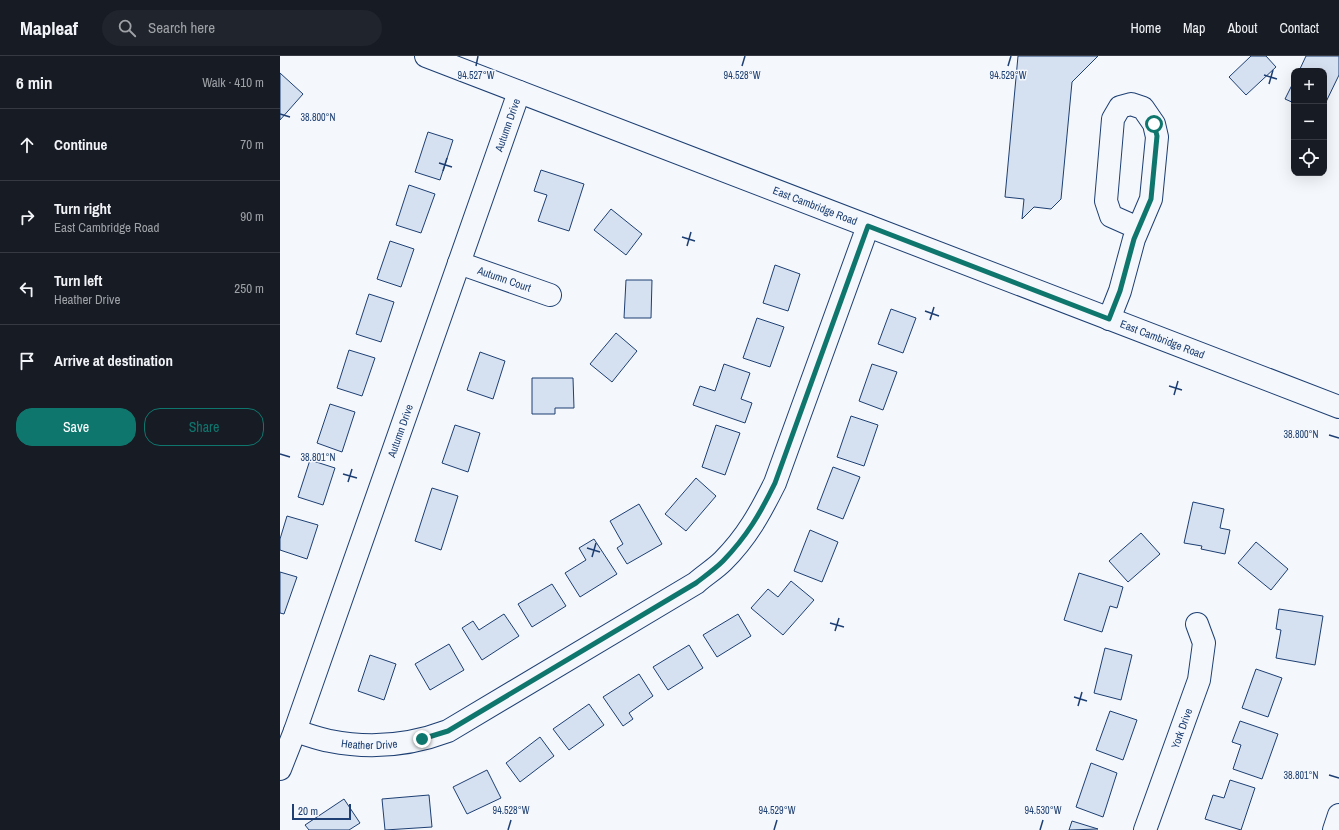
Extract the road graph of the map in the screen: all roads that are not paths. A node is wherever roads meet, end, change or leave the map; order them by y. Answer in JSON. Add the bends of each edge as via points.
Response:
{"nodes":[{"id":1,"x":426,"y":56,"type":"edge"},
{"id":2,"x":519,"y":92,"type":"junction"},
{"id":3,"x":868,"y":226,"type":"junction"},
{"id":4,"x":1138,"y":228,"type":"junction"},
{"id":5,"x":459,"y":263,"type":"junction"},
{"id":6,"x":550,"y":295,"type":"dead end"},
{"id":7,"x":1109,"y":319,"type":"junction"},
{"id":8,"x":1339,"y":407,"type":"edge"},
{"id":9,"x":1197,"y":624,"type":"dead end"},
{"id":10,"x":295,"y":730,"type":"junction"},
{"id":11,"x":280,"y":769,"type":"edge"},
{"id":12,"x":1339,"y":815,"type":"edge"},
{"id":13,"x":1145,"y":830,"type":"edge"},
{"id":14,"x":1334,"y":830,"type":"edge"}],
"edges":[{"from":1,"to":2,"type":"street","name":"East Cambridge Road"},
{"from":2,"to":3,"type":"street","name":"East Cambridge Road"},
{"from":2,"to":5,"type":"street","name":"Autumn Drive"},
{"from":3,"to":7,"type":"street","name":"East Cambridge Road"},
{"from":3,"to":10,"type":"street","name":"Heather Drive","via":[[775,483],[744,537],[722,562],[696,583],[448,731],[393,744],[361,745],[329,741]]},
{"from":4,"to":4,"type":"street","via":[[1151,199],[1157,136],[1154,124],[1143,108],[1131,104],[1120,107],[1113,119],[1106,201],[1111,216]]},
{"from":4,"to":7,"type":"street"},
{"from":5,"to":6,"type":"street","name":"Autumn Court"},
{"from":5,"to":10,"type":"street","name":"Autumn Drive"},
{"from":7,"to":8,"type":"street","name":"East Cambridge Road"},
{"from":9,"to":13,"type":"street","name":"York Drive","via":[[1204,643],[1199,680]]},
{"from":10,"to":11,"type":"street","name":"Autumn Drive"},
{"from":12,"to":14,"type":"street"}]}
